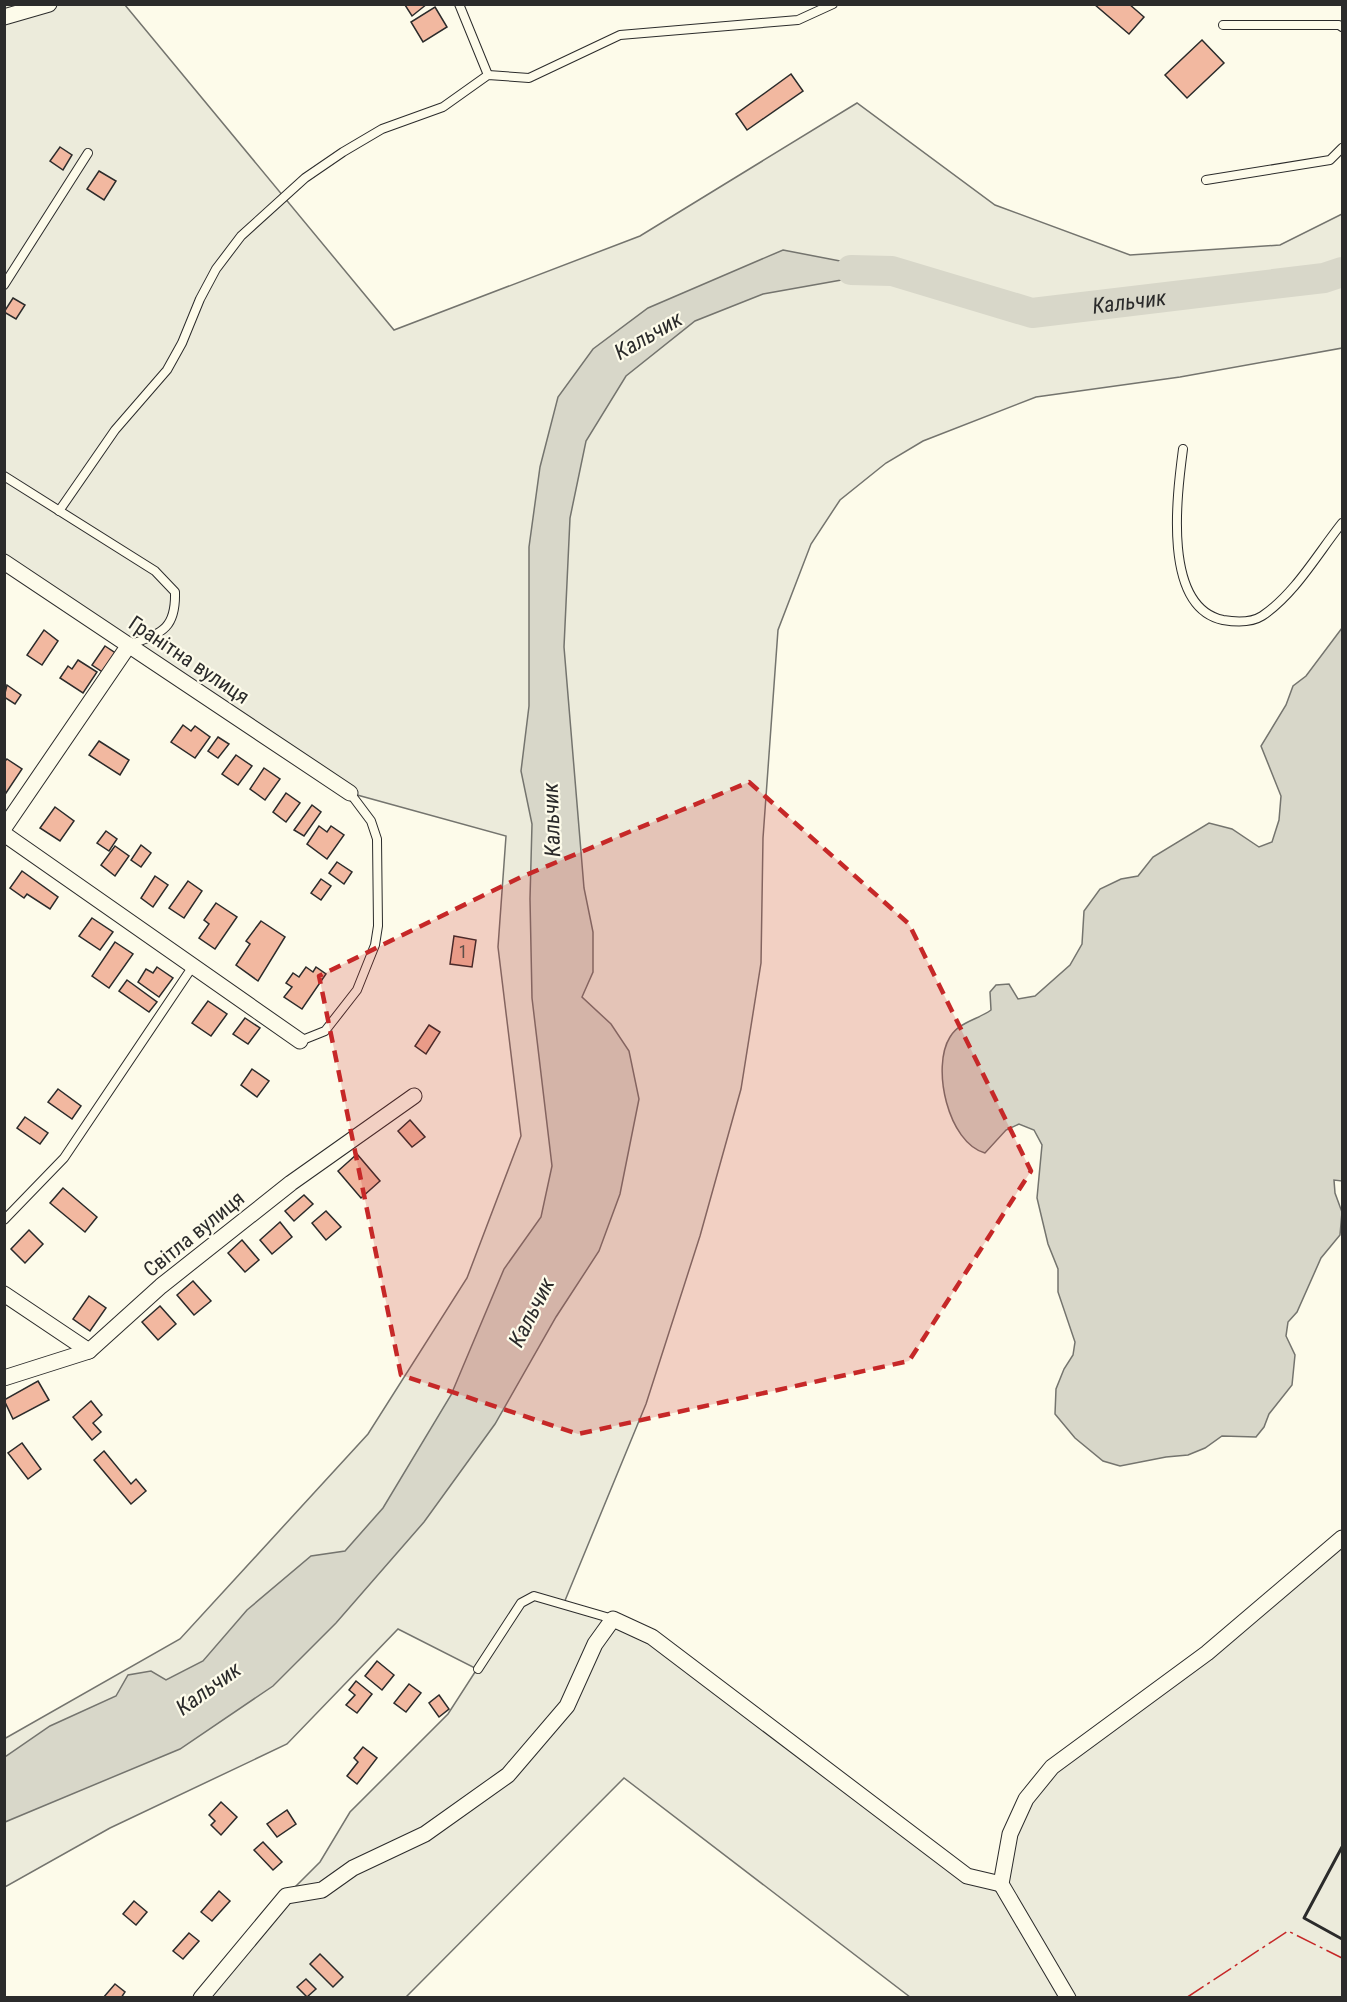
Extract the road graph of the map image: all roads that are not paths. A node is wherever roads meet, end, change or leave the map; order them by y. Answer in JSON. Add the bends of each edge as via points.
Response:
{"nodes":[{"id":1,"x":49,"y":4,"type":"edge"},
{"id":2,"x":459,"y":4,"type":"edge"},
{"id":3,"x":833,"y":4,"type":"edge"},
{"id":4,"x":4,"y":17,"type":"edge"},
{"id":5,"x":1223,"y":25,"type":"dead end"},
{"id":6,"x":1342,"y":27,"type":"edge"},
{"id":7,"x":488,"y":75,"type":"junction"},
{"id":8,"x":1342,"y":148,"type":"edge"},
{"id":9,"x":88,"y":153,"type":"dead end"},
{"id":10,"x":1206,"y":180,"type":"dead end"},
{"id":11,"x":4,"y":285,"type":"edge"},
{"id":12,"x":1183,"y":449,"type":"dead end"},
{"id":13,"x":4,"y":476,"type":"edge"},
{"id":14,"x":59,"y":511,"type":"junction"},
{"id":15,"x":1342,"y":523,"type":"edge"},
{"id":16,"x":4,"y":562,"type":"edge"},
{"id":17,"x":129,"y":645,"type":"junction"},
{"id":18,"x":350,"y":793,"type":"joint"},
{"id":19,"x":4,"y":828,"type":"edge"},
{"id":20,"x":4,"y":834,"type":"edge"},
{"id":21,"x":193,"y":966,"type":"junction"},
{"id":22,"x":300,"y":1041,"type":"joint"},
{"id":23,"x":414,"y":1096,"type":"dead end"},
{"id":24,"x":4,"y":1220,"type":"edge"},
{"id":25,"x":4,"y":1294,"type":"edge"},
{"id":26,"x":88,"y":1351,"type":"junction"},
{"id":27,"x":4,"y":1378,"type":"edge"},
{"id":28,"x":1342,"y":1538,"type":"edge"},
{"id":29,"x":613,"y":1619,"type":"junction"},
{"id":30,"x":478,"y":1669,"type":"dead end"},
{"id":31,"x":1001,"y":1884,"type":"junction"},
{"id":32,"x":201,"y":1998,"type":"edge"},
{"id":33,"x":1068,"y":1998,"type":"edge"}],
"edges":[{"from":1,"to":4,"type":"street"},
{"from":2,"to":7,"type":"lane"},
{"from":3,"to":7,"type":"lane","via":[[798,20],[620,35],[529,78]]},
{"from":5,"to":6,"type":"lane"},
{"from":7,"to":14,"type":"lane","via":[[443,107],[382,129],[343,152],[305,178],[241,236],[216,269],[167,370],[115,429]]},
{"from":8,"to":10,"type":"lane","via":[[1330,160]]},
{"from":9,"to":11,"type":"lane"},
{"from":12,"to":15,"type":"lane","via":[[1176,501],[1182,582],[1194,603],[1213,618],[1236,623],[1260,618],[1279,603]]},
{"from":13,"to":14,"type":"lane"},
{"from":14,"to":17,"type":"lane","via":[[155,571],[175,592],[176,611],[168,625]]},
{"from":16,"to":17,"type":"street","name":"Гранітна вулиця"},
{"from":17,"to":18,"type":"street","name":"Гранітна вулиця"},
{"from":17,"to":19,"type":"street"},
{"from":18,"to":22,"type":"lane","via":[[371,821],[377,839],[375,945],[357,990],[325,1031]]},
{"from":20,"to":21,"type":"street"},
{"from":21,"to":22,"type":"street"},
{"from":21,"to":24,"type":"lane","via":[[64,1158]]},
{"from":23,"to":26,"type":"street","name":"Світла вулиця","via":[[291,1183],[161,1286]]},
{"from":25,"to":26,"type":"street"},
{"from":26,"to":27,"type":"street"},
{"from":28,"to":31,"type":"street","via":[[1207,1653],[1052,1767],[1026,1799],[1010,1834]]},
{"from":29,"to":30,"type":"lane","via":[[534,1596],[521,1603]]},
{"from":29,"to":31,"type":"street","via":[[652,1637],[967,1876]]},
{"from":29,"to":32,"type":"street","via":[[595,1644],[567,1706],[508,1775],[425,1834],[353,1868],[322,1890],[286,1896]]},
{"from":31,"to":33,"type":"street"}]}
